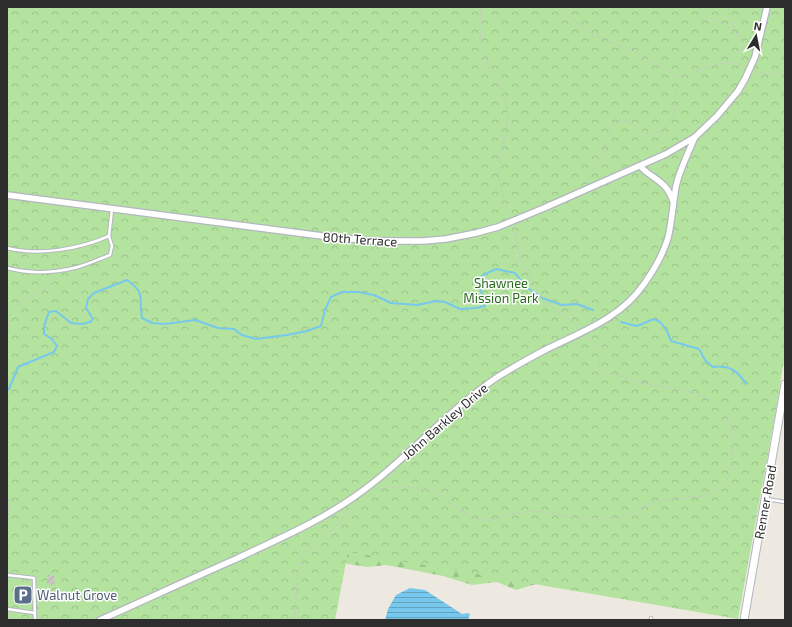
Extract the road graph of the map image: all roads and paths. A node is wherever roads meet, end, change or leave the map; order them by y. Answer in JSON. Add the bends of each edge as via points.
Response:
{"nodes":[{"id":1,"x":481,"y":7,"type":"edge"},
{"id":2,"x":556,"y":7,"type":"edge"},
{"id":3,"x":699,"y":7,"type":"edge"},
{"id":4,"x":728,"y":7,"type":"edge"},
{"id":5,"x":767,"y":7,"type":"edge"},
{"id":6,"x":703,"y":13,"type":"dead end"},
{"id":7,"x":710,"y":18,"type":"dead end"},
{"id":8,"x":738,"y":36,"type":"junction"},
{"id":9,"x":732,"y":63,"type":"junction"},
{"id":10,"x":746,"y":67,"type":"dead end"},
{"id":11,"x":753,"y":70,"type":"dead end"},
{"id":12,"x":785,"y":74,"type":"edge"},
{"id":13,"x":676,"y":76,"type":"junction"},
{"id":14,"x":695,"y":137,"type":"junction"},
{"id":15,"x":640,"y":166,"type":"junction"},
{"id":16,"x":591,"y":186,"type":"junction"},
{"id":17,"x":7,"y":195,"type":"edge"},
{"id":18,"x":674,"y":203,"type":"junction"},
{"id":19,"x":112,"y":209,"type":"junction"},
{"id":20,"x":512,"y":221,"type":"junction"},
{"id":21,"x":109,"y":236,"type":"junction"},
{"id":22,"x":7,"y":248,"type":"edge"},
{"id":23,"x":7,"y":268,"type":"edge"},
{"id":24,"x":60,"y":270,"type":"junction"},
{"id":25,"x":582,"y":333,"type":"junction"},
{"id":26,"x":7,"y":337,"type":"edge"},
{"id":27,"x":785,"y":384,"type":"edge"},
{"id":28,"x":375,"y":489,"type":"dead end"},
{"id":29,"x":7,"y":494,"type":"edge"},
{"id":30,"x":765,"y":498,"type":"junction"},
{"id":31,"x":785,"y":502,"type":"edge"},
{"id":32,"x":350,"y":507,"type":"dead end"},
{"id":33,"x":7,"y":534,"type":"edge"},
{"id":34,"x":7,"y":575,"type":"edge"},
{"id":35,"x":7,"y":609,"type":"edge"},
{"id":36,"x":35,"y":613,"type":"junction"},
{"id":37,"x":35,"y":620,"type":"edge"},
{"id":38,"x":100,"y":620,"type":"edge"},
{"id":39,"x":294,"y":620,"type":"edge"},
{"id":40,"x":744,"y":620,"type":"edge"}],
"edges":[{"from":1,"to":20,"type":"path","via":[[479,27],[484,55],[489,70],[505,95],[507,104],[499,177]]},
{"from":2,"to":13,"type":"path","via":[[592,34],[632,50]]},
{"from":3,"to":6,"type":"path"},
{"from":4,"to":8,"type":"path","via":[[730,19]]},
{"from":5,"to":14,"type":"street","via":[[755,57],[745,79],[729,103]]},
{"from":7,"to":8,"type":"path","via":[[725,24]]},
{"from":8,"to":9,"type":"path","via":[[744,44]]},
{"from":9,"to":10,"type":"path"},
{"from":9,"to":13,"type":"path","via":[[719,64],[684,77]]},
{"from":11,"to":12,"type":"path","via":[[766,74]]},
{"from":13,"to":16,"type":"path","via":[[676,105],[669,123],[655,133],[648,134],[629,122],[617,120],[590,175]]},
{"from":14,"to":15,"type":"street","name":"80th Terrace"},
{"from":14,"to":18,"type":"street","name":"John Barkley Drive","via":[[679,176]]},
{"from":15,"to":16,"type":"street","name":"80th Terrace"},
{"from":15,"to":18,"type":"street","via":[[666,187]]},
{"from":16,"to":20,"type":"street","name":"80th Terrace"},
{"from":17,"to":19,"type":"street","name":"80th Terrace"},
{"from":18,"to":25,"type":"street","name":"John Barkley Drive","via":[[668,238],[644,286],[616,314]]},
{"from":19,"to":20,"type":"street","name":"80th Terrace","via":[[330,238],[392,242],[446,239],[476,233]]},
{"from":19,"to":21,"type":"lane"},
{"from":20,"to":25,"type":"path","via":[[520,258],[542,300],[579,327]]},
{"from":21,"to":22,"type":"lane","via":[[74,248],[34,252]]},
{"from":21,"to":24,"type":"lane","via":[[112,246],[110,255],[78,267]]},
{"from":23,"to":24,"type":"lane","via":[[18,271]]},
{"from":24,"to":26,"type":"path","via":[[54,282],[28,296],[17,306],[11,316]]},
{"from":25,"to":28,"type":"path","via":[[589,341],[603,348],[599,364],[600,370],[606,374],[693,392],[723,413],[732,431],[733,451],[726,481],[717,491],[712,495],[656,501],[625,516],[613,518],[579,518],[526,511],[501,515],[491,521],[470,516],[440,495],[426,490],[405,486]]},
{"from":25,"to":38,"type":"street","name":"John Barkley Drive","via":[[520,363],[472,395],[381,477],[327,515]]},
{"from":27,"to":30,"type":"main road","name":"Renner Road"},
{"from":29,"to":33,"type":"path"},
{"from":30,"to":31,"type":"lane"},
{"from":30,"to":40,"type":"main road","name":"Renner Road"},
{"from":32,"to":39,"type":"path","via":[[336,526],[303,555],[298,574]]},
{"from":34,"to":36,"type":"lane","via":[[34,578]]},
{"from":35,"to":36,"type":"lane"},
{"from":36,"to":37,"type":"lane"}]}
